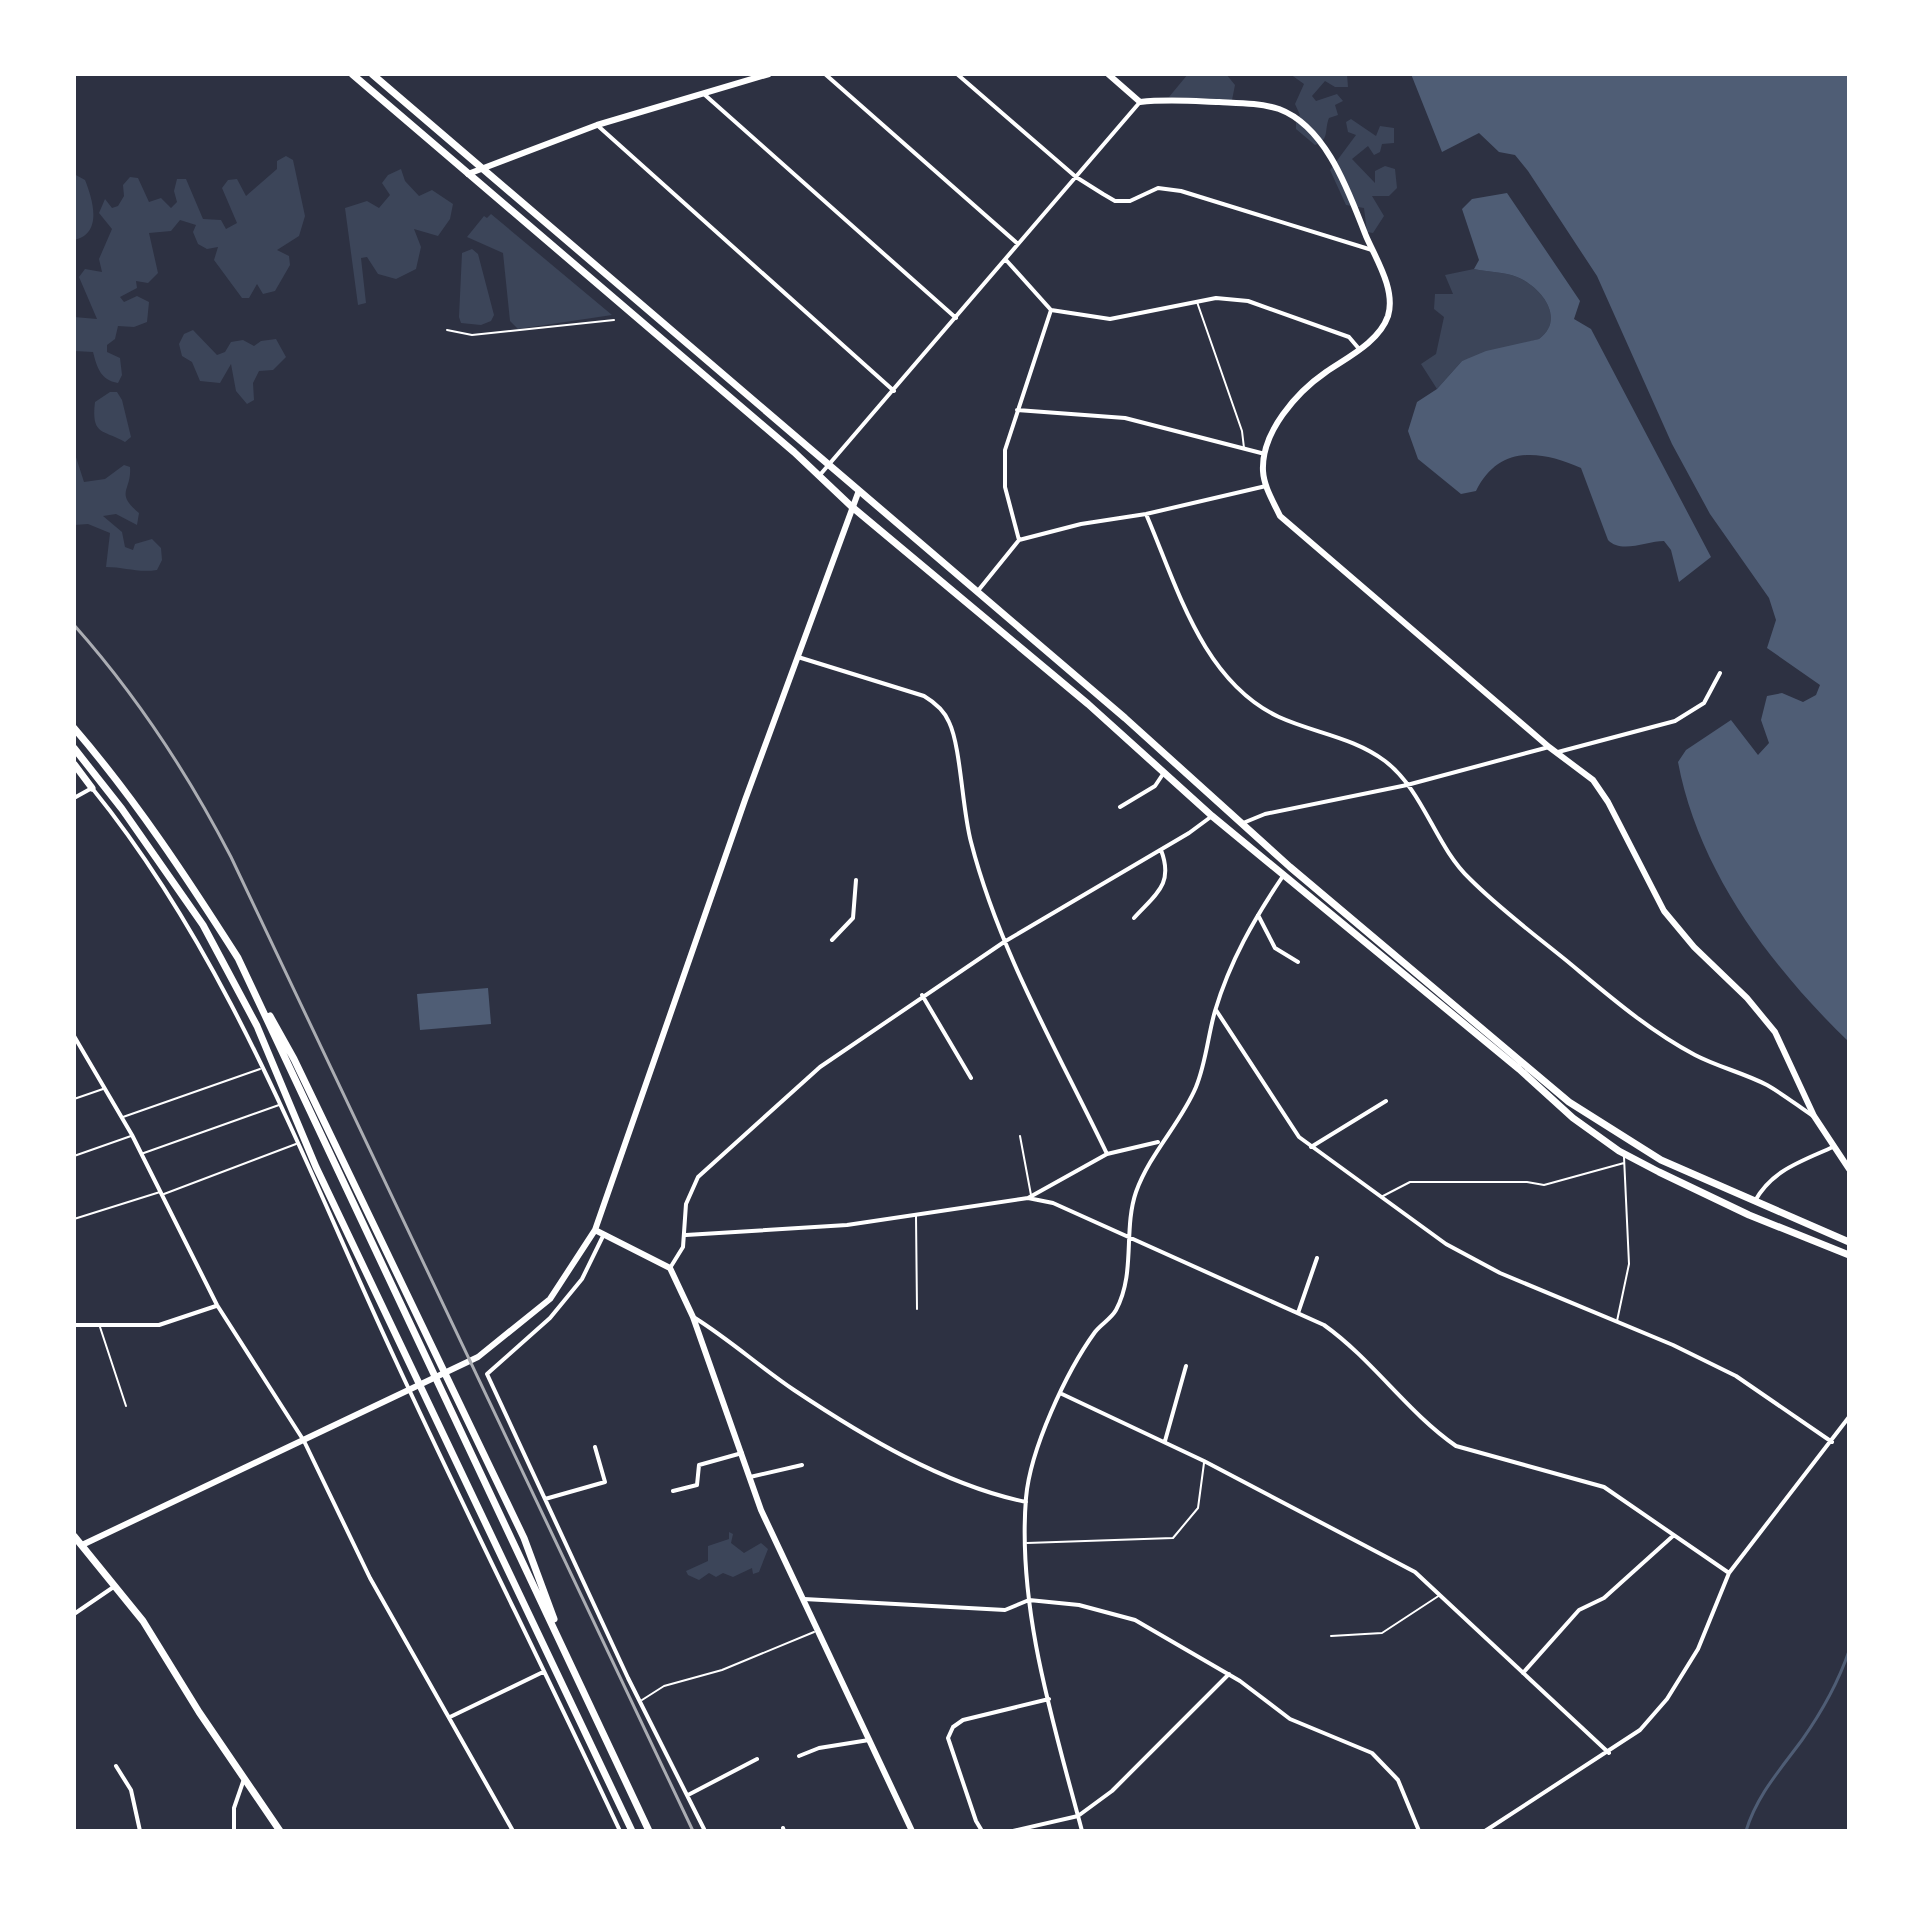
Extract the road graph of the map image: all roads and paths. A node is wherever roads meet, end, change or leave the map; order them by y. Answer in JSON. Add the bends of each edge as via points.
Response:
{"nodes":[{"id":1,"x":352,"y":74,"type":"edge"},
{"id":2,"x":372,"y":74,"type":"edge"},
{"id":3,"x":769,"y":74,"type":"edge"},
{"id":4,"x":825,"y":74,"type":"edge"},
{"id":5,"x":957,"y":74,"type":"edge"},
{"id":6,"x":1108,"y":74,"type":"edge"},
{"id":7,"x":705,"y":95,"type":"junction"},
{"id":8,"x":1140,"y":102,"type":"junction"},
{"id":9,"x":597,"y":125,"type":"junction"},
{"id":10,"x":481,"y":169,"type":"junction"},
{"id":11,"x":468,"y":174,"type":"junction"},
{"id":12,"x":1076,"y":177,"type":"junction"},
{"id":13,"x":1019,"y":244,"type":"junction"},
{"id":14,"x":1372,"y":250,"type":"junction"},
{"id":15,"x":1006,"y":260,"type":"junction"},
{"id":16,"x":1196,"y":301,"type":"junction"},
{"id":17,"x":1051,"y":310,"type":"junction"},
{"id":18,"x":956,"y":318,"type":"junction"},
{"id":19,"x":614,"y":320,"type":"dead end"},
{"id":20,"x":447,"y":330,"type":"dead end"},
{"id":21,"x":1360,"y":350,"type":"junction"},
{"id":22,"x":894,"y":391,"type":"junction"},
{"id":23,"x":1017,"y":410,"type":"junction"},
{"id":24,"x":1244,"y":450,"type":"junction"},
{"id":25,"x":1265,"y":454,"type":"junction"},
{"id":26,"x":828,"y":467,"type":"junction"},
{"id":27,"x":819,"y":476,"type":"junction"},
{"id":28,"x":1266,"y":486,"type":"junction"},
{"id":29,"x":858,"y":493,"type":"junction"},
{"id":30,"x":851,"y":506,"type":"junction"},
{"id":31,"x":1146,"y":514,"type":"junction"},
{"id":32,"x":1019,"y":540,"type":"junction"},
{"id":33,"x":976,"y":594,"type":"junction"},
{"id":34,"x":798,"y":657,"type":"junction"},
{"id":35,"x":1720,"y":673,"type":"dead end"},
{"id":36,"x":74,"y":728,"type":"edge"},
{"id":37,"x":1549,"y":747,"type":"junction"},
{"id":38,"x":74,"y":748,"type":"edge"},
{"id":39,"x":1556,"y":753,"type":"junction"},
{"id":40,"x":74,"y":764,"type":"edge"},
{"id":41,"x":1163,"y":774,"type":"junction"},
{"id":42,"x":1407,"y":785,"type":"junction"},
{"id":43,"x":92,"y":788,"type":"junction"},
{"id":44,"x":74,"y":798,"type":"edge"},
{"id":45,"x":1120,"y":807,"type":"dead end"},
{"id":46,"x":1212,"y":816,"type":"junction"},
{"id":47,"x":1241,"y":823,"type":"junction"},
{"id":48,"x":1161,"y":850,"type":"junction"},
{"id":49,"x":1283,"y":876,"type":"junction"},
{"id":50,"x":856,"y":880,"type":"dead end"},
{"id":51,"x":1258,"y":915,"type":"junction"},
{"id":52,"x":1134,"y":918,"type":"dead end"},
{"id":53,"x":832,"y":940,"type":"dead end"},
{"id":54,"x":1004,"y":942,"type":"junction"},
{"id":55,"x":238,"y":958,"type":"junction"},
{"id":56,"x":1298,"y":962,"type":"dead end"},
{"id":57,"x":922,"y":995,"type":"junction"},
{"id":58,"x":1216,"y":1010,"type":"junction"},
{"id":59,"x":74,"y":1036,"type":"edge"},
{"id":60,"x":263,"y":1068,"type":"junction"},
{"id":61,"x":971,"y":1078,"type":"dead end"},
{"id":62,"x":105,"y":1088,"type":"junction"},
{"id":63,"x":74,"y":1099,"type":"edge"},
{"id":64,"x":1386,"y":1101,"type":"dead end"},
{"id":65,"x":280,"y":1105,"type":"junction"},
{"id":66,"x":1814,"y":1116,"type":"junction"},
{"id":67,"x":122,"y":1117,"type":"junction"},
{"id":68,"x":132,"y":1135,"type":"junction"},
{"id":69,"x":1020,"y":1136,"type":"dead end"},
{"id":70,"x":1161,"y":1141,"type":"junction"},
{"id":71,"x":297,"y":1144,"type":"junction"},
{"id":72,"x":1311,"y":1147,"type":"junction"},
{"id":73,"x":1833,"y":1147,"type":"junction"},
{"id":74,"x":1624,"y":1153,"type":"junction"},
{"id":75,"x":141,"y":1154,"type":"junction"},
{"id":76,"x":1107,"y":1154,"type":"junction"},
{"id":77,"x":74,"y":1156,"type":"edge"},
{"id":78,"x":1624,"y":1163,"type":"junction"},
{"id":79,"x":1849,"y":1169,"type":"edge"},
{"id":80,"x":161,"y":1193,"type":"junction"},
{"id":81,"x":1382,"y":1196,"type":"junction"},
{"id":82,"x":1030,"y":1197,"type":"junction"},
{"id":83,"x":1754,"y":1203,"type":"junction"},
{"id":84,"x":916,"y":1214,"type":"junction"},
{"id":85,"x":74,"y":1219,"type":"edge"},
{"id":86,"x":595,"y":1230,"type":"junction"},
{"id":87,"x":604,"y":1234,"type":"junction"},
{"id":88,"x":686,"y":1235,"type":"junction"},
{"id":89,"x":1130,"y":1236,"type":"junction"},
{"id":90,"x":1849,"y":1242,"type":"edge"},
{"id":91,"x":1849,"y":1255,"type":"edge"},
{"id":92,"x":1317,"y":1258,"type":"dead end"},
{"id":93,"x":670,"y":1268,"type":"junction"},
{"id":94,"x":217,"y":1305,"type":"junction"},
{"id":95,"x":917,"y":1309,"type":"dead end"},
{"id":96,"x":1298,"y":1313,"type":"junction"},
{"id":97,"x":693,"y":1317,"type":"junction"},
{"id":98,"x":1616,"y":1322,"type":"junction"},
{"id":99,"x":74,"y":1325,"type":"edge"},
{"id":100,"x":100,"y":1327,"type":"junction"},
{"id":101,"x":1186,"y":1366,"type":"dead end"},
{"id":102,"x":446,"y":1372,"type":"junction"},
{"id":103,"x":1062,"y":1394,"type":"junction"},
{"id":104,"x":126,"y":1406,"type":"dead end"},
{"id":105,"x":1849,"y":1417,"type":"edge"},
{"id":106,"x":304,"y":1441,"type":"junction"},
{"id":107,"x":1164,"y":1442,"type":"junction"},
{"id":108,"x":1832,"y":1442,"type":"junction"},
{"id":109,"x":595,"y":1447,"type":"dead end"},
{"id":110,"x":742,"y":1453,"type":"junction"},
{"id":111,"x":1204,"y":1461,"type":"junction"},
{"id":112,"x":802,"y":1465,"type":"dead end"},
{"id":113,"x":749,"y":1478,"type":"junction"},
{"id":114,"x":673,"y":1491,"type":"dead end"},
{"id":115,"x":545,"y":1499,"type":"junction"},
{"id":116,"x":1026,"y":1502,"type":"junction"},
{"id":117,"x":1674,"y":1535,"type":"junction"},
{"id":118,"x":74,"y":1536,"type":"edge"},
{"id":119,"x":1027,"y":1543,"type":"junction"},
{"id":120,"x":82,"y":1545,"type":"junction"},
{"id":121,"x":1729,"y":1573,"type":"junction"},
{"id":122,"x":117,"y":1585,"type":"junction"},
{"id":123,"x":1441,"y":1594,"type":"junction"},
{"id":124,"x":804,"y":1599,"type":"junction"},
{"id":125,"x":1029,"y":1600,"type":"junction"},
{"id":126,"x":74,"y":1614,"type":"edge"},
{"id":127,"x":819,"y":1630,"type":"junction"},
{"id":128,"x":1331,"y":1636,"type":"dead end"},
{"id":129,"x":571,"y":1666,"type":"junction"},
{"id":130,"x":543,"y":1672,"type":"junction"},
{"id":131,"x":1523,"y":1673,"type":"junction"},
{"id":132,"x":1229,"y":1674,"type":"junction"},
{"id":133,"x":1049,"y":1699,"type":"junction"},
{"id":134,"x":640,"y":1702,"type":"junction"},
{"id":135,"x":450,"y":1717,"type":"junction"},
{"id":136,"x":871,"y":1739,"type":"junction"},
{"id":137,"x":1609,"y":1753,"type":"junction"},
{"id":138,"x":799,"y":1756,"type":"dead end"},
{"id":139,"x":757,"y":1759,"type":"dead end"},
{"id":140,"x":116,"y":1766,"type":"dead end"},
{"id":141,"x":244,"y":1779,"type":"junction"},
{"id":142,"x":688,"y":1796,"type":"junction"},
{"id":143,"x":1078,"y":1816,"type":"junction"},
{"id":144,"x":1492,"y":1829,"type":"edge"},
{"id":145,"x":140,"y":1831,"type":"edge"},
{"id":146,"x":234,"y":1831,"type":"edge"},
{"id":147,"x":280,"y":1831,"type":"edge"},
{"id":148,"x":513,"y":1831,"type":"edge"},
{"id":149,"x":620,"y":1831,"type":"edge"},
{"id":150,"x":632,"y":1831,"type":"edge"},
{"id":151,"x":649,"y":1831,"type":"edge"},
{"id":152,"x":705,"y":1831,"type":"edge"},
{"id":153,"x":912,"y":1831,"type":"edge"},
{"id":154,"x":982,"y":1831,"type":"edge"},
{"id":155,"x":1013,"y":1831,"type":"edge"},
{"id":156,"x":1082,"y":1831,"type":"edge"},
{"id":157,"x":1419,"y":1831,"type":"edge"},
{"id":158,"x":1485,"y":1831,"type":"edge"}],
"edges":[{"from":1,"to":11,"type":"main road"},
{"from":2,"to":10,"type":"main road"},
{"from":3,"to":7,"type":"main road"},
{"from":4,"to":13,"type":"street"},
{"from":5,"to":12,"type":"street"},
{"from":6,"to":8,"type":"main road"},
{"from":7,"to":9,"type":"main road"},
{"from":7,"to":18,"type":"street"},
{"from":8,"to":12,"type":"street"},
{"from":8,"to":14,"type":"main road","via":[[1167,99],[1283,110],[1311,133],[1340,173]]},
{"from":9,"to":10,"type":"main road"},
{"from":9,"to":22,"type":"street"},
{"from":10,"to":11,"type":"main road"},
{"from":10,"to":26,"type":"main road"},
{"from":11,"to":27,"type":"main road"},
{"from":12,"to":13,"type":"street"},
{"from":12,"to":14,"type":"street","via":[[1115,201],[1130,201],[1158,188],[1181,191]]},
{"from":13,"to":15,"type":"street"},
{"from":14,"to":21,"type":"main road","via":[[1390,301],[1384,327]]},
{"from":15,"to":17,"type":"street"},
{"from":15,"to":18,"type":"street"},
{"from":16,"to":17,"type":"street","via":[[1110,319]]},
{"from":16,"to":21,"type":"street","via":[[1248,301],[1349,337]]},
{"from":16,"to":24,"type":"lane"},
{"from":17,"to":23,"type":"street"},
{"from":18,"to":22,"type":"street"},
{"from":19,"to":20,"type":"lane","via":[[472,335]]},
{"from":21,"to":25,"type":"main road","via":[[1297,397],[1278,422]]},
{"from":22,"to":26,"type":"street"},
{"from":23,"to":24,"type":"street","via":[[1125,418]]},
{"from":23,"to":32,"type":"street","via":[[1005,450],[1005,487]]},
{"from":24,"to":25,"type":"street"},
{"from":25,"to":28,"type":"main road"},
{"from":26,"to":27,"type":"street"},
{"from":26,"to":29,"type":"main road"},
{"from":27,"to":30,"type":"main road"},
{"from":28,"to":31,"type":"street"},
{"from":28,"to":37,"type":"main road","via":[[1280,516],[1297,533]]},
{"from":29,"to":30,"type":"main road"},
{"from":29,"to":33,"type":"main road"},
{"from":30,"to":34,"type":"main road"},
{"from":30,"to":41,"type":"main road","via":[[1088,704]]},
{"from":31,"to":32,"type":"street"},
{"from":31,"to":42,"type":"street","via":[[1199,637],[1222,672],[1280,717],[1322,730],[1387,762]]},
{"from":32,"to":33,"type":"street"},
{"from":33,"to":47,"type":"main road"},
{"from":34,"to":54,"type":"street","via":[[924,696],[942,711],[950,723],[963,813],[983,889]]},
{"from":34,"to":86,"type":"main road"},
{"from":35,"to":39,"type":"street","via":[[1704,703],[1675,721]]},
{"from":36,"to":55,"type":"main road","via":[[170,852]]},
{"from":37,"to":39,"type":"main road"},
{"from":37,"to":42,"type":"street"},
{"from":38,"to":150,"type":"main road","via":[[203,925],[250,1013],[316,1167]]},
{"from":39,"to":66,"type":"main road","via":[[1593,780],[1664,911],[1775,1032]]},
{"from":40,"to":43,"type":"main road"},
{"from":41,"to":45,"type":"street","via":[[1155,786]]},
{"from":41,"to":46,"type":"main road"},
{"from":42,"to":47,"type":"street"},
{"from":42,"to":66,"type":"street","via":[[1468,878],[1634,1016],[1696,1055],[1767,1085]]},
{"from":43,"to":44,"type":"street"},
{"from":43,"to":60,"type":"street","via":[[191,931]]},
{"from":46,"to":48,"type":"street"},
{"from":46,"to":49,"type":"main road"},
{"from":47,"to":83,"type":"main road","via":[[1569,1102],[1633,1145]]},
{"from":48,"to":52,"type":"street","via":[[1168,867],[1166,881]]},
{"from":48,"to":54,"type":"street"},
{"from":49,"to":51,"type":"street"},
{"from":49,"to":74,"type":"main road","via":[[1573,1118]]},
{"from":50,"to":53,"type":"street","via":[[853,918]]},
{"from":51,"to":56,"type":"street","via":[[1275,948]]},
{"from":51,"to":58,"type":"street","via":[[1238,949]]},
{"from":54,"to":57,"type":"street"},
{"from":54,"to":76,"type":"street"},
{"from":55,"to":102,"type":"main road","via":[[294,1059]]},
{"from":55,"to":129,"type":"main road"},
{"from":57,"to":61,"type":"street"},
{"from":57,"to":88,"type":"street","via":[[820,1067],[698,1177],[686,1204]]},
{"from":58,"to":70,"type":"street","via":[[1196,1087]]},
{"from":58,"to":72,"type":"street","via":[[1299,1137]]},
{"from":59,"to":62,"type":"street"},
{"from":60,"to":65,"type":"street"},
{"from":60,"to":67,"type":"lane"},
{"from":62,"to":63,"type":"lane"},
{"from":62,"to":67,"type":"street"},
{"from":64,"to":72,"type":"street"},
{"from":65,"to":71,"type":"street"},
{"from":65,"to":75,"type":"lane"},
{"from":66,"to":73,"type":"main road"},
{"from":67,"to":68,"type":"street"},
{"from":68,"to":75,"type":"street"},
{"from":68,"to":77,"type":"lane"},
{"from":69,"to":82,"type":"lane"},
{"from":70,"to":76,"type":"street"},
{"from":70,"to":89,"type":"street","via":[[1135,1194]]},
{"from":71,"to":80,"type":"lane"},
{"from":71,"to":130,"type":"street"},
{"from":72,"to":81,"type":"street"},
{"from":73,"to":79,"type":"main road"},
{"from":73,"to":83,"type":"street","via":[[1782,1170],[1764,1184]]},
{"from":74,"to":78,"type":"lane"},
{"from":74,"to":91,"type":"main road","via":[[1749,1215]]},
{"from":75,"to":80,"type":"street"},
{"from":76,"to":82,"type":"street"},
{"from":78,"to":81,"type":"lane","via":[[1544,1185],[1410,1182]]},
{"from":78,"to":98,"type":"lane","via":[[1629,1264]]},
{"from":80,"to":85,"type":"lane"},
{"from":80,"to":94,"type":"street"},
{"from":81,"to":98,"type":"street","via":[[1446,1244]]},
{"from":82,"to":84,"type":"street"},
{"from":82,"to":89,"type":"street"},
{"from":83,"to":90,"type":"main road"},
{"from":84,"to":88,"type":"street","via":[[847,1225]]},
{"from":84,"to":95,"type":"lane"},
{"from":86,"to":87,"type":"main road"},
{"from":86,"to":102,"type":"main road","via":[[550,1299],[478,1357]]},
{"from":87,"to":93,"type":"main road"},
{"from":87,"to":115,"type":"street","via":[[582,1279],[550,1318],[487,1374]]},
{"from":88,"to":93,"type":"street"},
{"from":89,"to":96,"type":"street"},
{"from":89,"to":103,"type":"street","via":[[1127,1279],[1115,1312],[1096,1331]]},
{"from":92,"to":96,"type":"street"},
{"from":93,"to":97,"type":"main road"},
{"from":94,"to":100,"type":"street","via":[[159,1325]]},
{"from":94,"to":106,"type":"street"},
{"from":96,"to":117,"type":"street","via":[[1350,1344],[1435,1432],[1456,1446],[1604,1487]]},
{"from":97,"to":110,"type":"main road"},
{"from":97,"to":116,"type":"street","via":[[794,1390],[858,1428],[951,1477]]},
{"from":98,"to":108,"type":"street","via":[[1736,1376]]},
{"from":99,"to":100,"type":"street"},
{"from":100,"to":104,"type":"lane"},
{"from":101,"to":107,"type":"street"},
{"from":102,"to":106,"type":"main road"},
{"from":102,"to":129,"type":"main road","via":[[524,1538]]},
{"from":103,"to":107,"type":"street"},
{"from":103,"to":116,"type":"street","via":[[1039,1438]]},
{"from":105,"to":108,"type":"street"},
{"from":106,"to":120,"type":"main road"},
{"from":106,"to":135,"type":"street","via":[[370,1578]]},
{"from":107,"to":111,"type":"street"},
{"from":108,"to":121,"type":"street"},
{"from":109,"to":115,"type":"street","via":[[605,1482]]},
{"from":110,"to":113,"type":"main road"},
{"from":110,"to":114,"type":"street","via":[[699,1465],[697,1485]]},
{"from":111,"to":119,"type":"lane","via":[[1198,1508],[1173,1538]]},
{"from":111,"to":123,"type":"street","via":[[1387,1554]]},
{"from":112,"to":113,"type":"street"},
{"from":113,"to":124,"type":"main road"},
{"from":115,"to":134,"type":"street"},
{"from":116,"to":119,"type":"street"},
{"from":117,"to":121,"type":"street"},
{"from":117,"to":131,"type":"street","via":[[1604,1598],[1579,1610]]},
{"from":118,"to":120,"type":"main road"},
{"from":119,"to":125,"type":"street"},
{"from":120,"to":122,"type":"main road"},
{"from":121,"to":137,"type":"street","via":[[1698,1649],[1667,1699],[1640,1730]]},
{"from":122,"to":126,"type":"street"},
{"from":122,"to":141,"type":"main road"},
{"from":123,"to":128,"type":"lane","via":[[1382,1633]]},
{"from":123,"to":131,"type":"street"},
{"from":124,"to":125,"type":"street","via":[[1005,1610]]},
{"from":124,"to":127,"type":"main road"},
{"from":125,"to":132,"type":"street","via":[[1079,1605],[1135,1620]]},
{"from":125,"to":133,"type":"street"},
{"from":127,"to":134,"type":"lane","via":[[722,1670],[664,1686]]},
{"from":127,"to":136,"type":"main road"},
{"from":129,"to":151,"type":"main road"},
{"from":130,"to":135,"type":"street"},
{"from":130,"to":149,"type":"street"},
{"from":131,"to":137,"type":"street"},
{"from":132,"to":143,"type":"street","via":[[1112,1791]]},
{"from":132,"to":157,"type":"street","via":[[1290,1719],[1372,1753],[1398,1780]]},
{"from":133,"to":143,"type":"street"},
{"from":133,"to":154,"type":"street","via":[[953,1727],[948,1738]]},
{"from":134,"to":142,"type":"street"},
{"from":135,"to":148,"type":"street"},
{"from":136,"to":138,"type":"street"},
{"from":136,"to":153,"type":"main road"},
{"from":137,"to":144,"type":"street"},
{"from":139,"to":142,"type":"street"},
{"from":140,"to":145,"type":"street","via":[[131,1790]]},
{"from":141,"to":146,"type":"street","via":[[234,1808]]},
{"from":141,"to":147,"type":"main road"},
{"from":142,"to":152,"type":"street"},
{"from":143,"to":155,"type":"street"},
{"from":143,"to":156,"type":"street"},
{"from":144,"to":158,"type":"street"}]}
